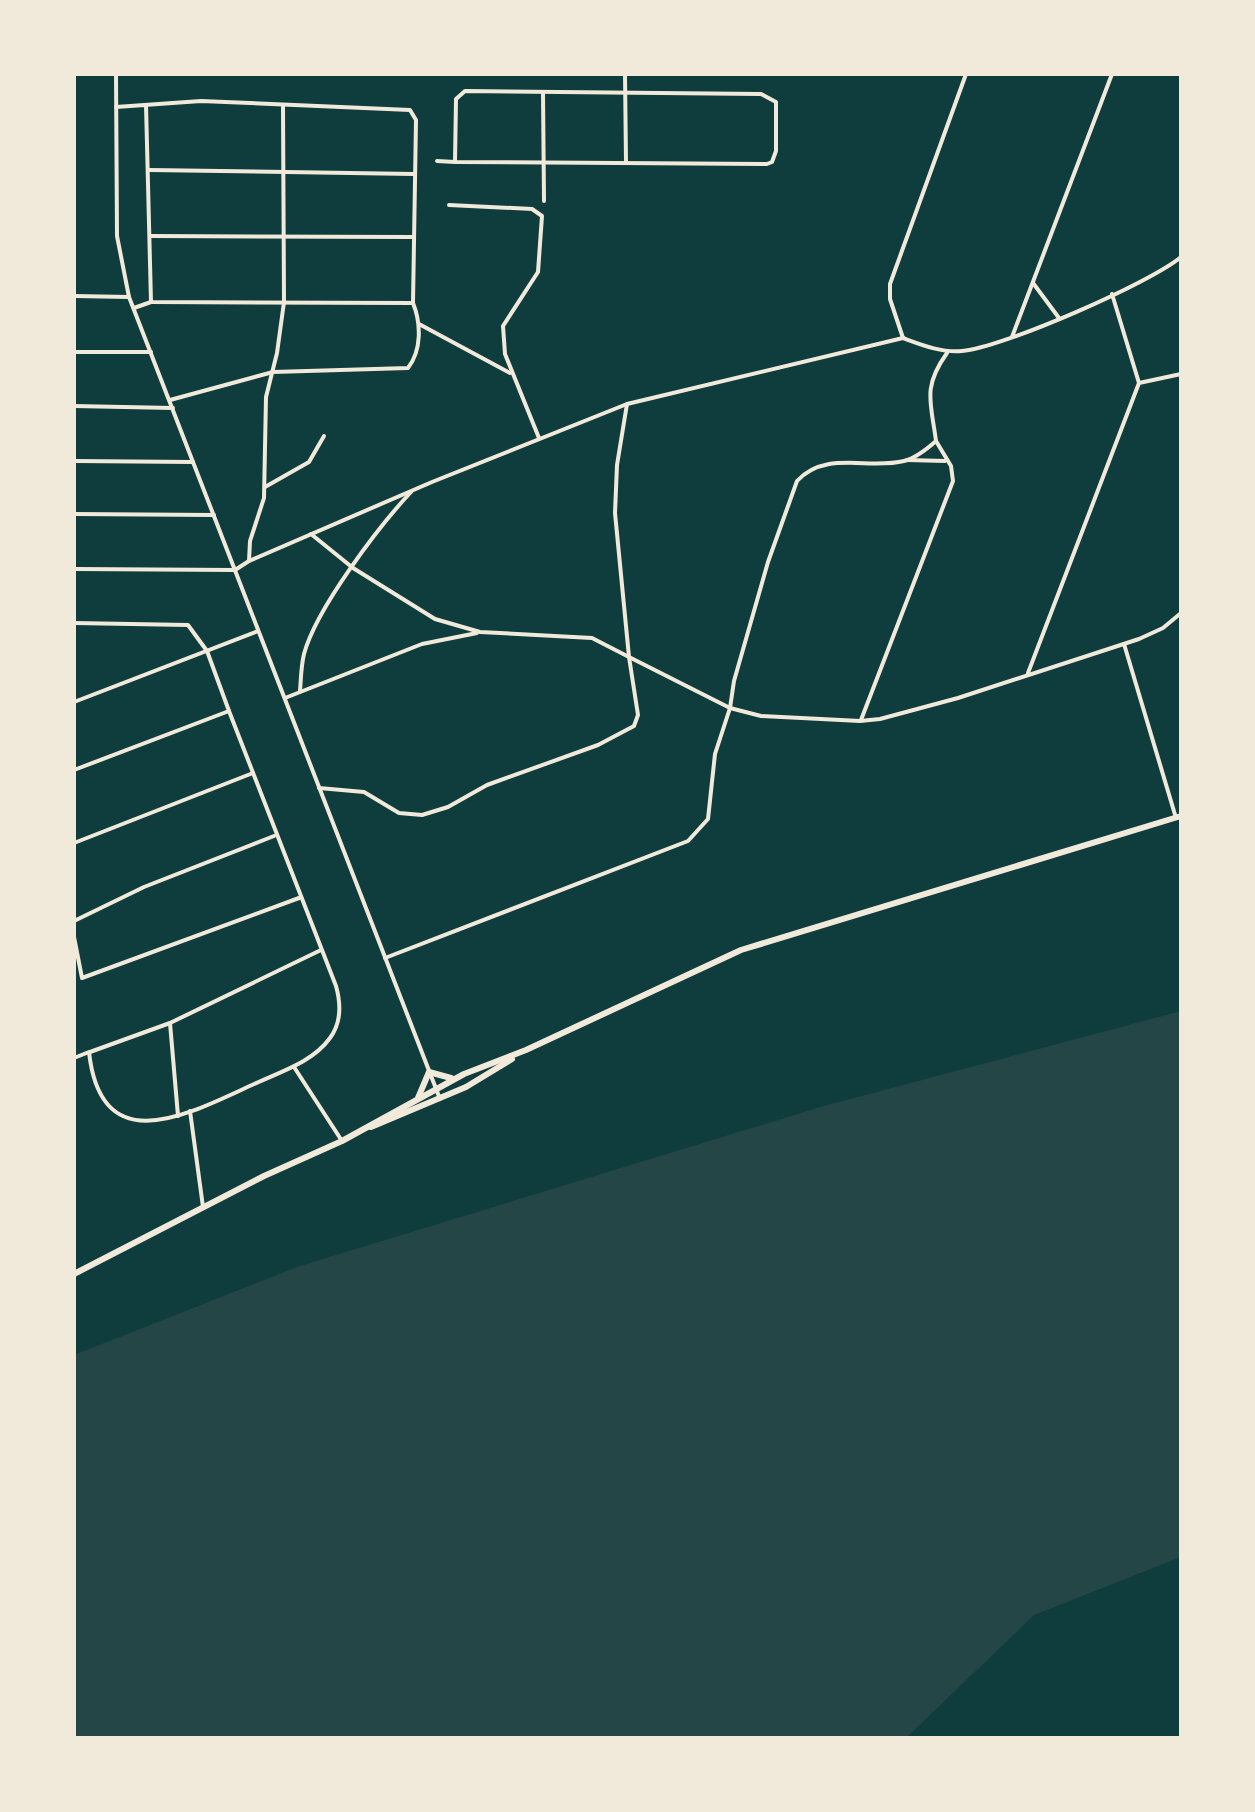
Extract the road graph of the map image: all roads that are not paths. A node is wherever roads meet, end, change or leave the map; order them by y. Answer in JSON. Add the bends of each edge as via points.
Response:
{"nodes":[{"id":1,"x":116,"y":74,"type":"edge"},
{"id":2,"x":625,"y":74,"type":"edge"},
{"id":3,"x":966,"y":74,"type":"edge"},
{"id":4,"x":1112,"y":74,"type":"edge"},
{"id":5,"x":543,"y":92,"type":"junction"},
{"id":6,"x":625,"y":92,"type":"junction"},
{"id":7,"x":146,"y":105,"type":"junction"},
{"id":8,"x":283,"y":105,"type":"junction"},
{"id":9,"x":116,"y":107,"type":"junction"},
{"id":10,"x":437,"y":161,"type":"dead end"},
{"id":11,"x":455,"y":162,"type":"junction"},
{"id":12,"x":544,"y":162,"type":"junction"},
{"id":13,"x":626,"y":163,"type":"junction"},
{"id":14,"x":149,"y":170,"type":"junction"},
{"id":15,"x":282,"y":171,"type":"junction"},
{"id":16,"x":414,"y":174,"type":"junction"},
{"id":17,"x":544,"y":201,"type":"dead end"},
{"id":18,"x":449,"y":205,"type":"dead end"},
{"id":19,"x":150,"y":236,"type":"junction"},
{"id":20,"x":283,"y":237,"type":"junction"},
{"id":21,"x":412,"y":237,"type":"junction"},
{"id":22,"x":1181,"y":257,"type":"edge"},
{"id":23,"x":1033,"y":283,"type":"junction"},
{"id":24,"x":1112,"y":294,"type":"junction"},
{"id":25,"x":74,"y":296,"type":"edge"},
{"id":26,"x":129,"y":297,"type":"junction"},
{"id":27,"x":151,"y":302,"type":"junction"},
{"id":28,"x":284,"y":302,"type":"junction"},
{"id":29,"x":413,"y":303,"type":"junction"},
{"id":30,"x":134,"y":308,"type":"junction"},
{"id":31,"x":1059,"y":318,"type":"junction"},
{"id":32,"x":418,"y":324,"type":"junction"},
{"id":33,"x":1012,"y":337,"type":"junction"},
{"id":34,"x":903,"y":338,"type":"junction"},
{"id":35,"x":74,"y":352,"type":"edge"},
{"id":36,"x":151,"y":352,"type":"junction"},
{"id":37,"x":948,"y":352,"type":"junction"},
{"id":38,"x":273,"y":372,"type":"junction"},
{"id":39,"x":512,"y":374,"type":"junction"},
{"id":40,"x":1181,"y":374,"type":"edge"},
{"id":41,"x":1139,"y":383,"type":"junction"},
{"id":42,"x":170,"y":400,"type":"junction"},
{"id":43,"x":627,"y":404,"type":"junction"},
{"id":44,"x":74,"y":406,"type":"edge"},
{"id":45,"x":173,"y":408,"type":"junction"},
{"id":46,"x":324,"y":436,"type":"dead end"},
{"id":47,"x":539,"y":438,"type":"junction"},
{"id":48,"x":936,"y":441,"type":"junction"},
{"id":49,"x":906,"y":460,"type":"junction"},
{"id":50,"x":74,"y":461,"type":"edge"},
{"id":51,"x":945,"y":461,"type":"junction"},
{"id":52,"x":193,"y":462,"type":"junction"},
{"id":53,"x":265,"y":487,"type":"junction"},
{"id":54,"x":413,"y":490,"type":"junction"},
{"id":55,"x":74,"y":514,"type":"edge"},
{"id":56,"x":214,"y":515,"type":"junction"},
{"id":57,"x":311,"y":534,"type":"junction"},
{"id":58,"x":249,"y":561,"type":"junction"},
{"id":59,"x":353,"y":568,"type":"junction"},
{"id":60,"x":74,"y":569,"type":"edge"},
{"id":61,"x":235,"y":570,"type":"junction"},
{"id":62,"x":1181,"y":613,"type":"edge"},
{"id":63,"x":74,"y":623,"type":"edge"},
{"id":64,"x":258,"y":631,"type":"junction"},
{"id":65,"x":480,"y":632,"type":"junction"},
{"id":66,"x":1124,"y":644,"type":"junction"},
{"id":67,"x":207,"y":651,"type":"junction"},
{"id":68,"x":629,"y":657,"type":"junction"},
{"id":69,"x":1028,"y":673,"type":"junction"},
{"id":70,"x":300,"y":691,"type":"junction"},
{"id":71,"x":285,"y":698,"type":"junction"},
{"id":72,"x":74,"y":702,"type":"edge"},
{"id":73,"x":730,"y":708,"type":"junction"},
{"id":74,"x":229,"y":711,"type":"junction"},
{"id":75,"x":860,"y":721,"type":"junction"},
{"id":76,"x":74,"y":770,"type":"edge"},
{"id":77,"x":253,"y":773,"type":"junction"},
{"id":78,"x":319,"y":788,"type":"junction"},
{"id":79,"x":1179,"y":817,"type":"edge"},
{"id":80,"x":275,"y":835,"type":"junction"},
{"id":81,"x":74,"y":843,"type":"edge"},
{"id":82,"x":299,"y":898,"type":"junction"},
{"id":83,"x":74,"y":921,"type":"edge"},
{"id":84,"x":74,"y":937,"type":"edge"},
{"id":85,"x":321,"y":950,"type":"junction"},
{"id":86,"x":385,"y":958,"type":"junction"},
{"id":87,"x":82,"y":978,"type":"junction"},
{"id":88,"x":74,"y":982,"type":"edge"},
{"id":89,"x":170,"y":1023,"type":"junction"},
{"id":90,"x":526,"y":1050,"type":"junction"},
{"id":91,"x":89,"y":1052,"type":"junction"},
{"id":92,"x":74,"y":1058,"type":"edge"},
{"id":93,"x":294,"y":1067,"type":"junction"},
{"id":94,"x":429,"y":1072,"type":"junction"},
{"id":95,"x":457,"y":1078,"type":"junction"},
{"id":96,"x":436,"y":1088,"type":"junction"},
{"id":97,"x":418,"y":1098,"type":"junction"},
{"id":98,"x":440,"y":1099,"type":"junction"},
{"id":99,"x":190,"y":1111,"type":"junction"},
{"id":100,"x":178,"y":1116,"type":"junction"},
{"id":101,"x":364,"y":1129,"type":"junction"},
{"id":102,"x":342,"y":1141,"type":"junction"},
{"id":103,"x":203,"y":1207,"type":"junction"},
{"id":104,"x":74,"y":1274,"type":"edge"}],
"edges":[{"from":1,"to":9,"type":"street"},
{"from":2,"to":6,"type":"street"},
{"from":3,"to":34,"type":"street","via":[[890,284]]},
{"from":4,"to":23,"type":"street"},
{"from":5,"to":6,"type":"street"},
{"from":5,"to":11,"type":"street","via":[[459,94]]},
{"from":5,"to":12,"type":"street"},
{"from":6,"to":13,"type":"street"},
{"from":6,"to":13,"type":"street","via":[[769,95],[776,102],[772,162]]},
{"from":7,"to":8,"type":"street"},
{"from":7,"to":9,"type":"street"},
{"from":7,"to":14,"type":"street"},
{"from":8,"to":15,"type":"street"},
{"from":8,"to":16,"type":"street","via":[[410,110],[416,120]]},
{"from":9,"to":26,"type":"street","via":[[117,236]]},
{"from":10,"to":11,"type":"street"},
{"from":11,"to":12,"type":"street"},
{"from":12,"to":13,"type":"street"},
{"from":12,"to":17,"type":"street"},
{"from":14,"to":15,"type":"street"},
{"from":14,"to":19,"type":"street"},
{"from":15,"to":16,"type":"street"},
{"from":15,"to":20,"type":"street"},
{"from":16,"to":21,"type":"street"},
{"from":18,"to":39,"type":"street","via":[[532,209],[542,216],[538,272],[503,326]]},
{"from":19,"to":20,"type":"street"},
{"from":19,"to":27,"type":"street"},
{"from":20,"to":21,"type":"street"},
{"from":20,"to":28,"type":"street"},
{"from":21,"to":29,"type":"street"},
{"from":22,"to":24,"type":"street"},
{"from":23,"to":31,"type":"street"},
{"from":23,"to":33,"type":"street"},
{"from":24,"to":31,"type":"street"},
{"from":24,"to":41,"type":"street"},
{"from":25,"to":26,"type":"street"},
{"from":26,"to":30,"type":"street"},
{"from":27,"to":28,"type":"street"},
{"from":27,"to":30,"type":"street"},
{"from":28,"to":29,"type":"street"},
{"from":28,"to":38,"type":"street"},
{"from":29,"to":32,"type":"street"},
{"from":30,"to":36,"type":"street"},
{"from":31,"to":33,"type":"street"},
{"from":32,"to":38,"type":"street","via":[[415,356],[408,368]]},
{"from":32,"to":39,"type":"street"},
{"from":33,"to":37,"type":"street","via":[[983,348]]},
{"from":34,"to":37,"type":"street"},
{"from":34,"to":43,"type":"street"},
{"from":35,"to":36,"type":"street"},
{"from":36,"to":42,"type":"street"},
{"from":37,"to":48,"type":"street","via":[[931,380],[929,406]]},
{"from":38,"to":42,"type":"street"},
{"from":38,"to":53,"type":"street","via":[[266,397]]},
{"from":39,"to":47,"type":"street"},
{"from":40,"to":41,"type":"street"},
{"from":41,"to":69,"type":"street"},
{"from":42,"to":45,"type":"street"},
{"from":43,"to":47,"type":"street"},
{"from":43,"to":68,"type":"street","via":[[615,513]]},
{"from":44,"to":45,"type":"street"},
{"from":45,"to":52,"type":"street"},
{"from":46,"to":53,"type":"street","via":[[309,462]]},
{"from":47,"to":54,"type":"street"},
{"from":48,"to":49,"type":"street"},
{"from":48,"to":51,"type":"street"},
{"from":49,"to":51,"type":"street"},
{"from":49,"to":73,"type":"street","via":[[821,465],[797,481],[768,562]]},
{"from":50,"to":52,"type":"street"},
{"from":51,"to":75,"type":"street","via":[[953,481]]},
{"from":52,"to":56,"type":"street"},
{"from":53,"to":58,"type":"street"},
{"from":54,"to":57,"type":"street"},
{"from":54,"to":59,"type":"street"},
{"from":55,"to":56,"type":"street"},
{"from":56,"to":61,"type":"street"},
{"from":57,"to":58,"type":"street"},
{"from":57,"to":59,"type":"street"},
{"from":58,"to":61,"type":"street"},
{"from":59,"to":65,"type":"street","via":[[435,619]]},
{"from":59,"to":70,"type":"street","via":[[305,651]]},
{"from":60,"to":61,"type":"street"},
{"from":61,"to":64,"type":"street"},
{"from":62,"to":66,"type":"street","via":[[1163,628]]},
{"from":63,"to":67,"type":"street","via":[[183,623],[193,628]]},
{"from":64,"to":67,"type":"street"},
{"from":64,"to":71,"type":"street"},
{"from":65,"to":68,"type":"street","via":[[592,638]]},
{"from":65,"to":70,"type":"street","via":[[422,644]]},
{"from":66,"to":69,"type":"street"},
{"from":66,"to":79,"type":"street"},
{"from":67,"to":72,"type":"street"},
{"from":67,"to":74,"type":"street"},
{"from":68,"to":73,"type":"street"},
{"from":68,"to":78,"type":"street","via":[[637,721],[598,745],[422,815],[399,813],[364,792]]},
{"from":69,"to":75,"type":"street","via":[[901,715]]},
{"from":70,"to":71,"type":"street"},
{"from":71,"to":78,"type":"street"},
{"from":73,"to":75,"type":"street","via":[[761,716]]},
{"from":73,"to":86,"type":"street","via":[[715,754],[708,819],[688,841]]},
{"from":74,"to":76,"type":"street"},
{"from":74,"to":77,"type":"street"},
{"from":77,"to":80,"type":"street"},
{"from":77,"to":81,"type":"street"},
{"from":78,"to":86,"type":"street"},
{"from":79,"to":90,"type":"street","via":[[741,950]]},
{"from":80,"to":82,"type":"street"},
{"from":80,"to":83,"type":"street"},
{"from":82,"to":85,"type":"street"},
{"from":82,"to":87,"type":"street"},
{"from":84,"to":87,"type":"street"},
{"from":85,"to":89,"type":"street"},
{"from":85,"to":93,"type":"street","via":[[339,997],[338,1025],[322,1047]]},
{"from":86,"to":94,"type":"street"},
{"from":87,"to":88,"type":"street"},
{"from":89,"to":91,"type":"street"},
{"from":89,"to":100,"type":"street"},
{"from":90,"to":95,"type":"street"},
{"from":90,"to":98,"type":"street"},
{"from":91,"to":92,"type":"street"},
{"from":91,"to":100,"type":"street","via":[[95,1089],[111,1109],[138,1121]]},
{"from":93,"to":99,"type":"street"},
{"from":93,"to":102,"type":"street"},
{"from":94,"to":95,"type":"street"},
{"from":94,"to":96,"type":"street"},
{"from":94,"to":97,"type":"street"},
{"from":95,"to":96,"type":"street"},
{"from":96,"to":97,"type":"street"},
{"from":96,"to":98,"type":"street"},
{"from":97,"to":101,"type":"street"},
{"from":98,"to":101,"type":"street"},
{"from":99,"to":100,"type":"street"},
{"from":99,"to":103,"type":"street"},
{"from":101,"to":102,"type":"street"},
{"from":102,"to":103,"type":"street"},
{"from":103,"to":104,"type":"street"}]}
